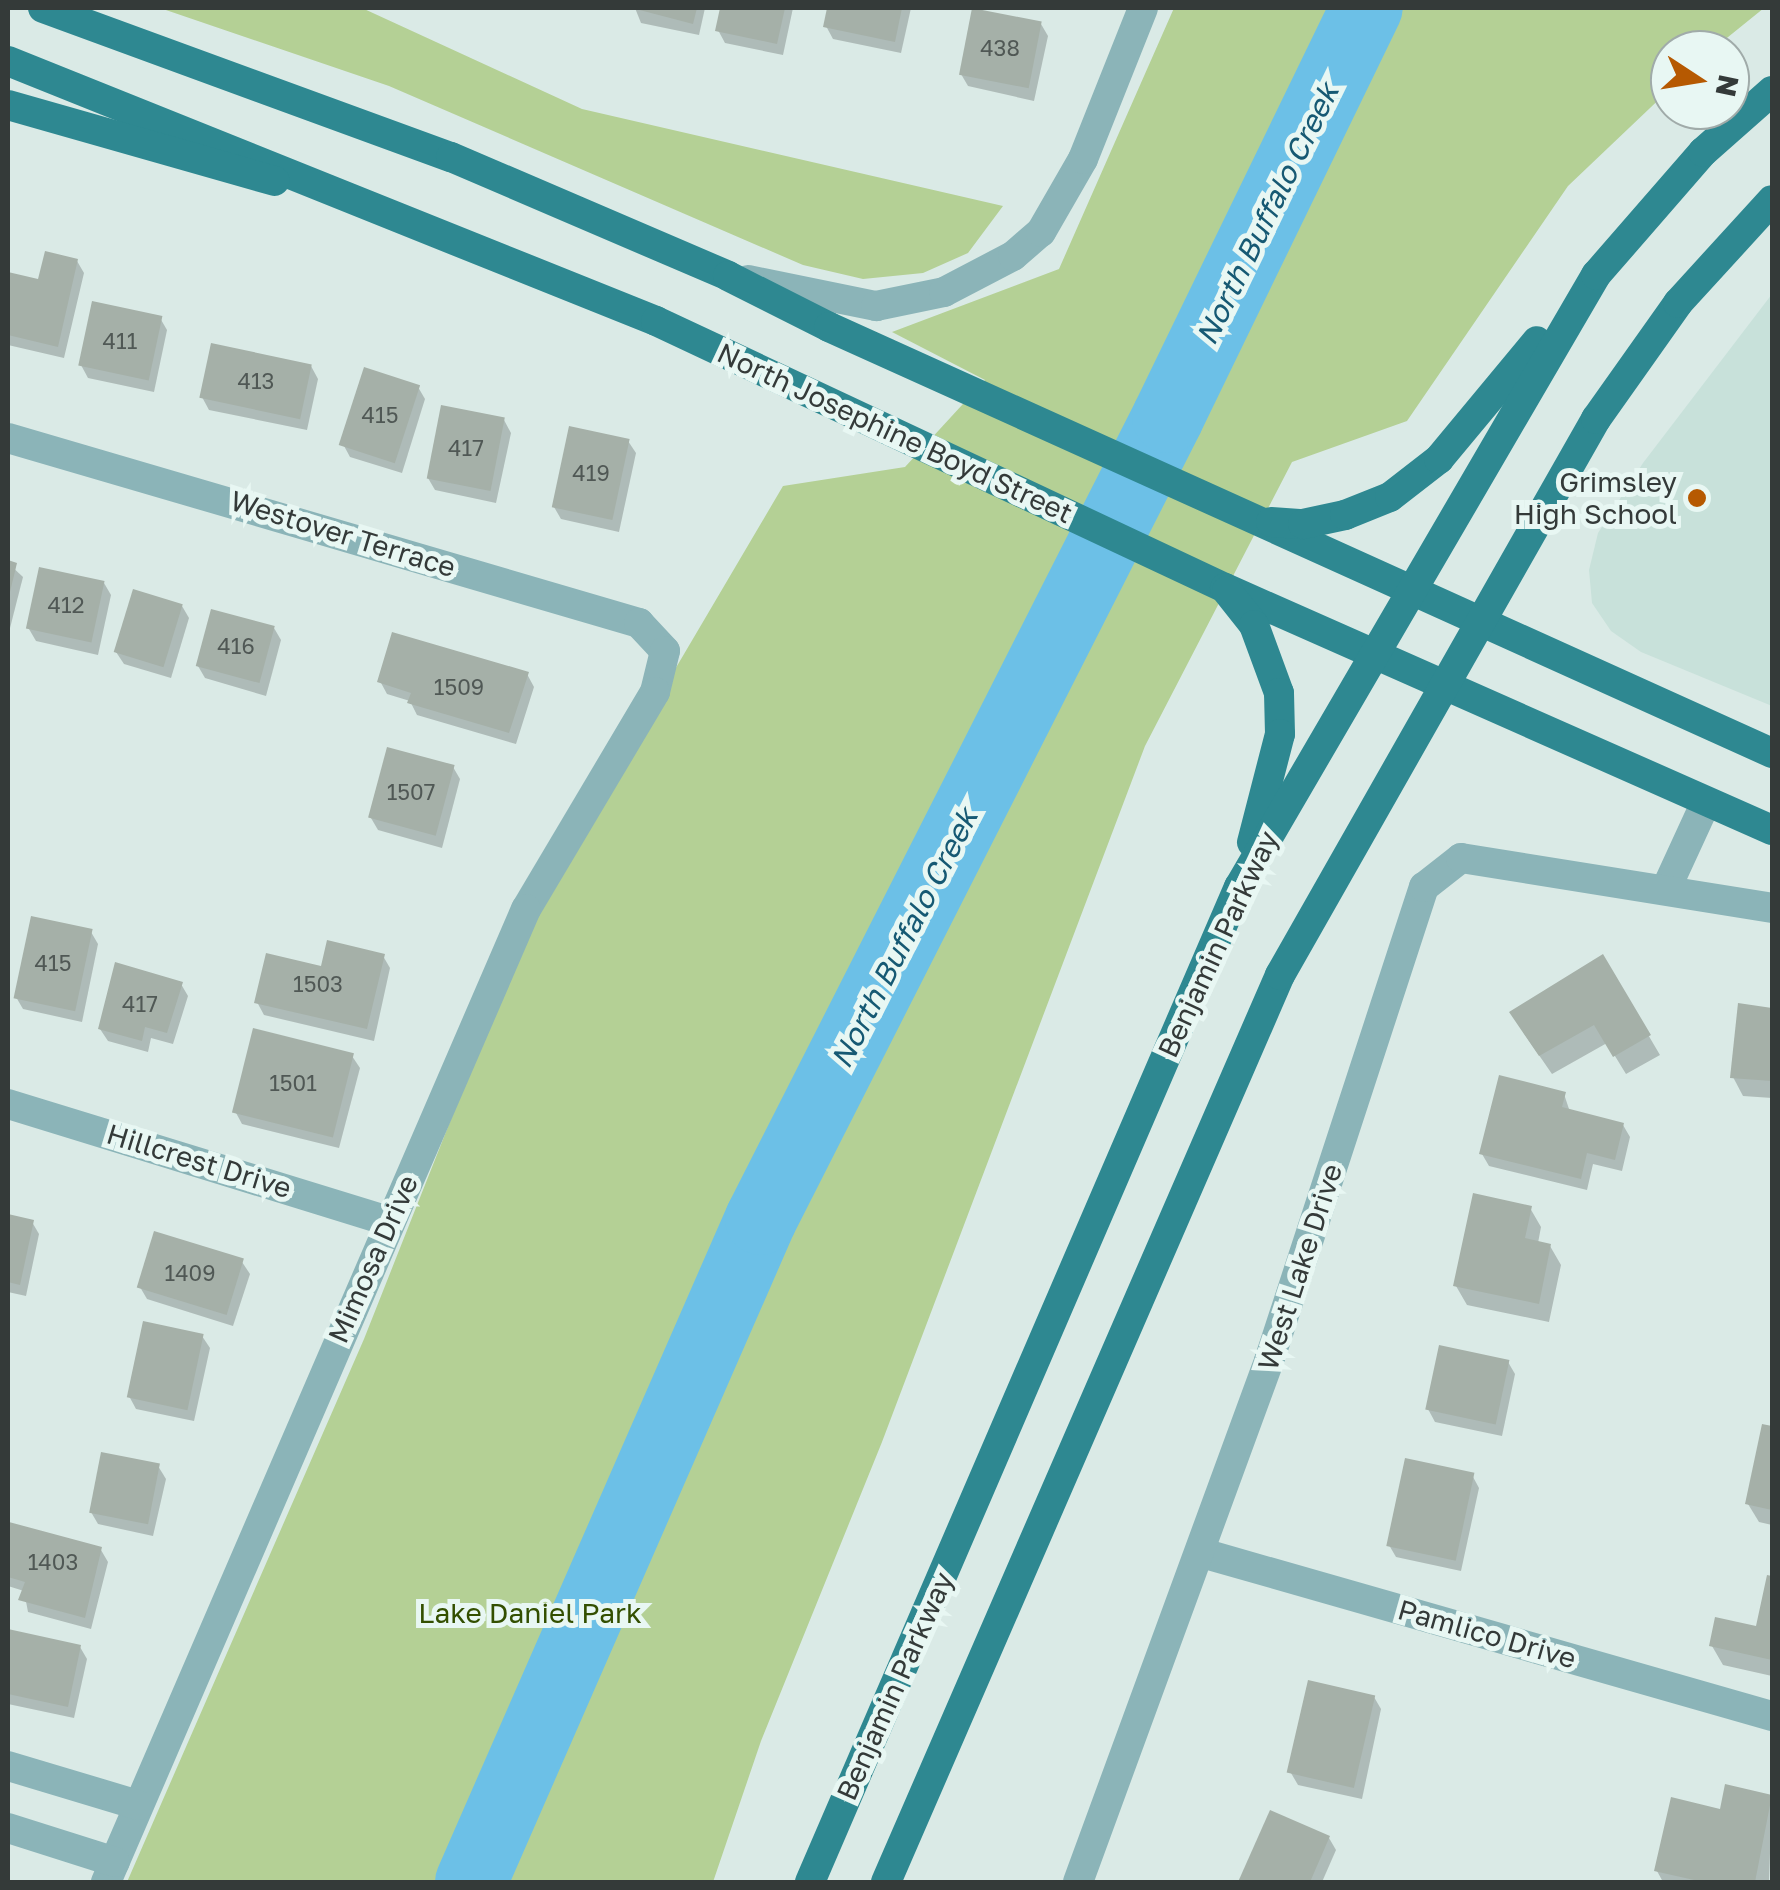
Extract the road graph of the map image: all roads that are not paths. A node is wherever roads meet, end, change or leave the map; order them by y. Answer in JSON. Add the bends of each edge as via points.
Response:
{"nodes":[{"id":1,"x":43,"y":8,"type":"edge"},
{"id":2,"x":1143,"y":8,"type":"edge"},
{"id":3,"x":8,"y":62,"type":"edge"},
{"id":4,"x":1772,"y":92,"type":"edge"},
{"id":5,"x":8,"y":106,"type":"edge"},
{"id":6,"x":1772,"y":200,"type":"edge"},
{"id":7,"x":378,"y":206,"type":"junction"},
{"id":8,"x":1596,"y":275,"type":"junction"},
{"id":9,"x":728,"y":276,"type":"junction"},
{"id":10,"x":8,"y":438,"type":"edge"},
{"id":11,"x":1254,"y":520,"type":"junction"},
{"id":12,"x":1225,"y":588,"type":"junction"},
{"id":13,"x":1415,"y":590,"type":"junction"},
{"id":14,"x":1483,"y":620,"type":"junction"},
{"id":15,"x":665,"y":651,"type":"joint"},
{"id":16,"x":1377,"y":653,"type":"junction"},
{"id":17,"x":1447,"y":688,"type":"junction"},
{"id":18,"x":1772,"y":752,"type":"edge"},
{"id":19,"x":1706,"y":802,"type":"junction"},
{"id":20,"x":1772,"y":830,"type":"edge"},
{"id":21,"x":1240,"y":887,"type":"junction"},
{"id":22,"x":1666,"y":889,"type":"junction"},
{"id":23,"x":1772,"y":908,"type":"edge"},
{"id":24,"x":8,"y":1104,"type":"edge"},
{"id":25,"x":390,"y":1221,"type":"junction"},
{"id":26,"x":1202,"y":1553,"type":"junction"},
{"id":27,"x":1772,"y":1716,"type":"edge"},
{"id":28,"x":8,"y":1766,"type":"edge"},
{"id":29,"x":138,"y":1805,"type":"junction"},
{"id":30,"x":8,"y":1828,"type":"edge"},
{"id":31,"x":110,"y":1872,"type":"edge"},
{"id":32,"x":810,"y":1882,"type":"edge"},
{"id":33,"x":886,"y":1882,"type":"edge"},
{"id":34,"x":1078,"y":1882,"type":"edge"}],
"edges":[{"from":1,"to":9,"type":"main road","via":[[451,157]]},
{"from":2,"to":9,"type":"street","via":[[1084,159],[1042,232],[1013,256],[944,292],[876,306]]},
{"from":3,"to":7,"type":"main road","name":"North Josephine Boyd Street"},
{"from":4,"to":8,"type":"main road","name":"Benjamin Parkway","via":[[1703,152]]},
{"from":5,"to":7,"type":"main road","via":[[168,156]]},
{"from":6,"to":14,"type":"main road","via":[[1678,303],[1596,419]]},
{"from":7,"to":12,"type":"main road","name":"North Josephine Boyd Street","via":[[656,321]]},
{"from":8,"to":11,"type":"main road","via":[[1438,458],[1390,496],[1303,524]]},
{"from":8,"to":13,"type":"main road","name":"Benjamin Parkway"},
{"from":9,"to":11,"type":"main road"},
{"from":10,"to":15,"type":"street","name":"Westover Terrace","via":[[640,623]]},
{"from":11,"to":13,"type":"main road"},
{"from":12,"to":16,"type":"main road","name":"North Josephine Boyd Street"},
{"from":12,"to":21,"type":"main road","via":[[1254,625],[1279,693],[1280,734]]},
{"from":13,"to":14,"type":"main road"},
{"from":13,"to":16,"type":"main road","name":"Benjamin Parkway"},
{"from":14,"to":17,"type":"main road"},
{"from":14,"to":18,"type":"main road"},
{"from":15,"to":25,"type":"street","name":"Mimosa Drive","via":[[655,692],[526,909]]},
{"from":16,"to":17,"type":"main road","name":"North Josephine Boyd Street"},
{"from":16,"to":21,"type":"main road","name":"Benjamin Parkway"},
{"from":17,"to":19,"type":"main road","name":"North Josephine Boyd Street"},
{"from":17,"to":33,"type":"main road","via":[[1280,975]]},
{"from":19,"to":20,"type":"main road","name":"North Josephine Boyd Street"},
{"from":19,"to":22,"type":"street"},
{"from":21,"to":32,"type":"main road","name":"Benjamin Parkway"},
{"from":22,"to":23,"type":"street","name":"West Lake Drive"},
{"from":22,"to":26,"type":"street","name":"West Lake Drive","via":[[1461,858],[1424,887]]},
{"from":24,"to":25,"type":"street","name":"Hillcrest Drive"},
{"from":25,"to":29,"type":"street","name":"Mimosa Drive"},
{"from":26,"to":27,"type":"street","name":"Pamlico Drive"},
{"from":26,"to":34,"type":"street","name":"West Lake Drive"},
{"from":28,"to":29,"type":"street"},
{"from":29,"to":31,"type":"street","name":"Mimosa Drive"},
{"from":30,"to":31,"type":"street"}]}
